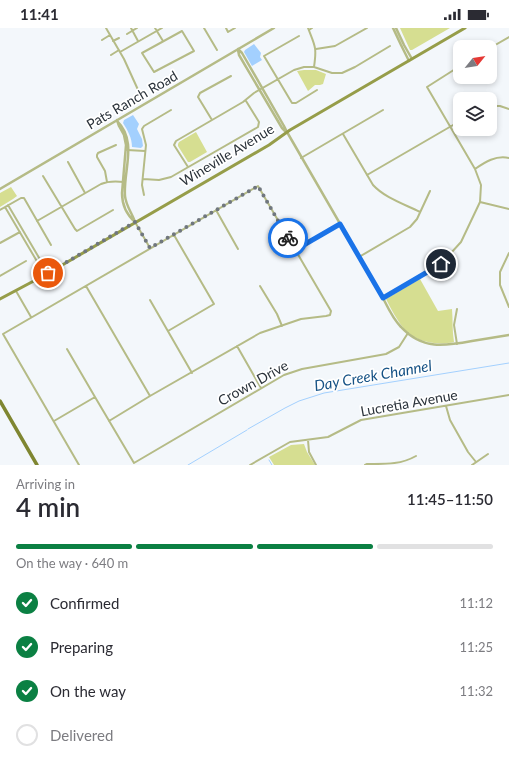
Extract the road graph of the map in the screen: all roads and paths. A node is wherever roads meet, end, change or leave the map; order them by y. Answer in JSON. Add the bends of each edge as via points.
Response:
{"nodes":[{"id":1,"x":106,"y":28,"type":"edge"},
{"id":2,"x":131,"y":28,"type":"edge"},
{"id":3,"x":137,"y":28,"type":"edge"},
{"id":4,"x":162,"y":28,"type":"edge"},
{"id":5,"x":204,"y":28,"type":"edge"},
{"id":6,"x":226,"y":28,"type":"edge"},
{"id":7,"x":234,"y":28,"type":"edge"},
{"id":8,"x":274,"y":28,"type":"edge"},
{"id":9,"x":312,"y":28,"type":"edge"},
{"id":10,"x":367,"y":28,"type":"edge"},
{"id":11,"x":393,"y":28,"type":"edge"},
{"id":12,"x":396,"y":28,"type":"edge"},
{"id":13,"x":465,"y":28,"type":"edge"},
{"id":14,"x":156,"y":29,"type":"edge"},
{"id":15,"x":307,"y":29,"type":"edge"},
{"id":16,"x":132,"y":31,"type":"junction"},
{"id":17,"x":127,"y":34,"type":"dead end"},
{"id":18,"x":110,"y":35,"type":"junction"},
{"id":19,"x":299,"y":36,"type":"dead end"},
{"id":20,"x":509,"y":37,"type":"edge"},
{"id":21,"x":119,"y":38,"type":"dead end"},
{"id":22,"x":102,"y":40,"type":"dead end"},
{"id":23,"x":113,"y":41,"type":"junction"},
{"id":24,"x":138,"y":41,"type":"junction"},
{"id":25,"x":163,"y":41,"type":"junction"},
{"id":26,"x":497,"y":44,"type":"edge"},
{"id":27,"x":390,"y":46,"type":"dead end"},
{"id":28,"x":238,"y":49,"type":"junction"},
{"id":29,"x":316,"y":49,"type":"junction"},
{"id":30,"x":217,"y":50,"type":"dead end"},
{"id":31,"x":119,"y":51,"type":"junction"},
{"id":32,"x":111,"y":54,"type":"dead end"},
{"id":33,"x":410,"y":60,"type":"junction"},
{"id":34,"x":314,"y":67,"type":"junction"},
{"id":35,"x":453,"y":70,"type":"edge"},
{"id":36,"x":231,"y":76,"type":"dead end"},
{"id":37,"x":278,"y":80,"type":"junction"},
{"id":38,"x":261,"y":89,"type":"junction"},
{"id":39,"x":317,"y":90,"type":"dead end"},
{"id":40,"x":139,"y":92,"type":"dead end"},
{"id":41,"x":246,"y":100,"type":"junction"},
{"id":42,"x":497,"y":106,"type":"edge"},
{"id":43,"x":509,"y":109,"type":"edge"},
{"id":44,"x":171,"y":110,"type":"dead end"},
{"id":45,"x":383,"y":110,"type":"dead end"},
{"id":46,"x":117,"y":120,"type":"junction"},
{"id":47,"x":212,"y":121,"type":"junction"},
{"id":48,"x":453,"y":124,"type":"edge"},
{"id":49,"x":450,"y":126,"type":"junction"},
{"id":50,"x":286,"y":132,"type":"junction"},
{"id":51,"x":343,"y":134,"type":"junction"},
{"id":52,"x":116,"y":145,"type":"dead end"},
{"id":53,"x":127,"y":150,"type":"junction"},
{"id":54,"x":146,"y":151,"type":"junction"},
{"id":55,"x":301,"y":158,"type":"junction"},
{"id":56,"x":509,"y":158,"type":"edge"},
{"id":57,"x":68,"y":162,"type":"dead end"},
{"id":58,"x":188,"y":167,"type":"junction"},
{"id":59,"x":475,"y":169,"type":"junction"},
{"id":60,"x":367,"y":175,"type":"junction"},
{"id":61,"x":43,"y":176,"type":"dead end"},
{"id":62,"x":143,"y":179,"type":"junction"},
{"id":63,"x":107,"y":182,"type":"junction"},
{"id":64,"x":124,"y":182,"type":"junction"},
{"id":65,"x":0,"y":189,"type":"edge"},
{"id":66,"x":430,"y":191,"type":"dead end"},
{"id":67,"x":85,"y":193,"type":"junction"},
{"id":68,"x":144,"y":195,"type":"dead end"},
{"id":69,"x":480,"y":202,"type":"junction"},
{"id":70,"x":7,"y":206,"type":"junction"},
{"id":71,"x":62,"y":207,"type":"junction"},
{"id":72,"x":509,"y":209,"type":"edge"},
{"id":73,"x":0,"y":210,"type":"edge"},
{"id":74,"x":113,"y":210,"type":"dead end"},
{"id":75,"x":216,"y":210,"type":"junction"},
{"id":76,"x":420,"y":212,"type":"junction"},
{"id":77,"x":37,"y":221,"type":"junction"},
{"id":78,"x":135,"y":222,"type":"junction"},
{"id":79,"x":340,"y":224,"type":"junction"},
{"id":80,"x":21,"y":231,"type":"junction"},
{"id":81,"x":174,"y":235,"type":"junction"},
{"id":82,"x":0,"y":243,"type":"edge"},
{"id":83,"x":51,"y":245,"type":"dead end"},
{"id":84,"x":150,"y":248,"type":"junction"},
{"id":85,"x":238,"y":249,"type":"dead end"},
{"id":86,"x":295,"y":250,"type":"junction"},
{"id":87,"x":509,"y":253,"type":"edge"},
{"id":88,"x":359,"y":257,"type":"junction"},
{"id":89,"x":26,"y":261,"type":"dead end"},
{"id":90,"x":46,"y":274,"type":"junction"},
{"id":91,"x":0,"y":276,"type":"edge"},
{"id":92,"x":86,"y":286,"type":"junction"},
{"id":93,"x":260,"y":286,"type":"dead end"},
{"id":94,"x":16,"y":292,"type":"junction"},
{"id":95,"x":383,"y":298,"type":"junction"},
{"id":96,"x":0,"y":299,"type":"edge"},
{"id":97,"x":150,"y":300,"type":"dead end"},
{"id":98,"x":509,"y":307,"type":"edge"},
{"id":99,"x":457,"y":309,"type":"dead end"},
{"id":100,"x":31,"y":318,"type":"junction"},
{"id":101,"x":282,"y":326,"type":"junction"},
{"id":102,"x":168,"y":331,"type":"junction"},
{"id":103,"x":408,"y":334,"type":"junction"},
{"id":104,"x":509,"y":335,"type":"edge"},
{"id":105,"x":457,"y":344,"type":"junction"},
{"id":106,"x":237,"y":346,"type":"junction"},
{"id":107,"x":67,"y":349,"type":"dead end"},
{"id":108,"x":192,"y":373,"type":"junction"},
{"id":109,"x":261,"y":388,"type":"junction"},
{"id":110,"x":509,"y":395,"type":"edge"},
{"id":111,"x":150,"y":396,"type":"junction"},
{"id":112,"x":95,"y":397,"type":"junction"},
{"id":113,"x":0,"y":401,"type":"edge"},
{"id":114,"x":446,"y":406,"type":"junction"},
{"id":115,"x":54,"y":421,"type":"junction"},
{"id":116,"x":109,"y":421,"type":"junction"},
{"id":117,"x":308,"y":440,"type":"junction"},
{"id":118,"x":488,"y":454,"type":"dead end"},
{"id":119,"x":416,"y":456,"type":"dead end"},
{"id":120,"x":476,"y":462,"type":"junction"},
{"id":121,"x":38,"y":465,"type":"edge"},
{"id":122,"x":79,"y":465,"type":"edge"},
{"id":123,"x":250,"y":465,"type":"edge"},
{"id":124,"x":316,"y":465,"type":"edge"},
{"id":125,"x":366,"y":465,"type":"edge"},
{"id":126,"x":472,"y":465,"type":"edge"}],
"edges":[{"from":1,"to":18,"type":"street"},
{"from":2,"to":16,"type":"street"},
{"from":3,"to":16,"type":"street"},
{"from":4,"to":14,"type":"street"},
{"from":5,"to":30,"type":"street"},
{"from":6,"to":7,"type":"street","via":[[228,32]]},
{"from":8,"to":28,"type":"street","name":"Pats Ranch Road"},
{"from":9,"to":15,"type":"street"},
{"from":10,"to":29,"type":"street","via":[[335,46]]},
{"from":11,"to":33,"type":"street"},
{"from":12,"to":33,"type":"street"},
{"from":13,"to":33,"type":"main road","name":"Wineville Avenue"},
{"from":14,"to":24,"type":"street"},
{"from":14,"to":25,"type":"street"},
{"from":15,"to":29,"type":"street"},
{"from":16,"to":17,"type":"street"},
{"from":16,"to":24,"type":"street"},
{"from":18,"to":22,"type":"street"},
{"from":18,"to":23,"type":"street"},
{"from":19,"to":37,"type":"street","via":[[264,56]]},
{"from":20,"to":26,"type":"street"},
{"from":21,"to":23,"type":"street"},
{"from":23,"to":31,"type":"street"},
{"from":24,"to":31,"type":"street"},
{"from":25,"to":25,"type":"street","via":[[182,31],[194,50],[154,72],[142,53]]},
{"from":27,"to":34,"type":"street","via":[[342,73],[332,73]]},
{"from":28,"to":38,"type":"street"},
{"from":28,"to":46,"type":"street","name":"Pats Ranch Road"},
{"from":29,"to":34,"type":"street"},
{"from":31,"to":32,"type":"street"},
{"from":31,"to":40,"type":"street"},
{"from":33,"to":50,"type":"main road","name":"Wineville Avenue"},
{"from":34,"to":37,"type":"street","via":[[299,68]]},
{"from":35,"to":49,"type":"street","via":[[427,87]]},
{"from":36,"to":47,"type":"street","via":[[200,93],[198,97]]},
{"from":37,"to":38,"type":"street"},
{"from":37,"to":39,"type":"street","via":[[292,104]]},
{"from":38,"to":41,"type":"street"},
{"from":38,"to":50,"type":"street"},
{"from":41,"to":47,"type":"street"},
{"from":41,"to":58,"type":"street","via":[[259,122],[258,126]]},
{"from":42,"to":43,"type":"street"},
{"from":44,"to":54,"type":"street","via":[[143,127]]},
{"from":45,"to":51,"type":"street"},
{"from":46,"to":53,"type":"street"},
{"from":46,"to":65,"type":"street","name":"Pats Ranch Road"},
{"from":47,"to":58,"type":"street","via":[[176,141],[174,145]]},
{"from":48,"to":49,"type":"street"},
{"from":49,"to":59,"type":"street"},
{"from":49,"to":60,"type":"street"},
{"from":50,"to":55,"type":"street"},
{"from":50,"to":78,"type":"main road","name":"Wineville Avenue","via":[[269,145]]},
{"from":51,"to":55,"type":"street"},
{"from":51,"to":60,"type":"street"},
{"from":52,"to":63,"type":"street","via":[[97,155]]},
{"from":53,"to":54,"type":"street"},
{"from":53,"to":64,"type":"street"},
{"from":54,"to":62,"type":"street"},
{"from":55,"to":79,"type":"street"},
{"from":56,"to":59,"type":"street","via":[[497,157]]},
{"from":57,"to":67,"type":"street"},
{"from":58,"to":62,"type":"street","via":[[165,179]]},
{"from":59,"to":69,"type":"street","via":[[481,185]]},
{"from":60,"to":76,"type":"street","via":[[378,191]]},
{"from":61,"to":71,"type":"street"},
{"from":62,"to":68,"type":"street"},
{"from":63,"to":64,"type":"street"},
{"from":63,"to":67,"type":"street"},
{"from":64,"to":78,"type":"street","via":[[126,203]]},
{"from":66,"to":76,"type":"street"},
{"from":67,"to":71,"type":"street"},
{"from":69,"to":72,"type":"street"},
{"from":69,"to":95,"type":"street","via":[[461,242],[441,264]]},
{"from":70,"to":73,"type":"street"},
{"from":70,"to":77,"type":"street","via":[[24,198]]},
{"from":70,"to":80,"type":"street"},
{"from":71,"to":74,"type":"street","via":[[77,231]]},
{"from":71,"to":77,"type":"street"},
{"from":75,"to":81,"type":"street"},
{"from":75,"to":85,"type":"street"},
{"from":75,"to":86,"type":"street","via":[[258,186]]},
{"from":76,"to":88,"type":"street","via":[[408,228]]},
{"from":77,"to":83,"type":"street"},
{"from":78,"to":84,"type":"street"},
{"from":78,"to":90,"type":"main road","name":"Wineville Avenue"},
{"from":79,"to":86,"type":"street"},
{"from":79,"to":88,"type":"street"},
{"from":80,"to":82,"type":"street"},
{"from":80,"to":90,"type":"street"},
{"from":81,"to":84,"type":"street"},
{"from":81,"to":102,"type":"street","via":[[214,304]]},
{"from":84,"to":92,"type":"street"},
{"from":86,"to":101,"type":"street","via":[[331,311],[330,315],[301,319]]},
{"from":87,"to":98,"type":"street","via":[[500,272],[500,285]]},
{"from":88,"to":95,"type":"street"},
{"from":89,"to":91,"type":"street"},
{"from":90,"to":94,"type":"main road","name":"Wineville Avenue"},
{"from":92,"to":100,"type":"street"},
{"from":92,"to":111,"type":"street"},
{"from":93,"to":101,"type":"street"},
{"from":94,"to":96,"type":"main road","name":"Wineville Avenue"},
{"from":94,"to":100,"type":"street"},
{"from":95,"to":103,"type":"street","via":[[394,318]]},
{"from":97,"to":102,"type":"street"},
{"from":99,"to":105,"type":"street","via":[[454,325]]},
{"from":100,"to":115,"type":"street","via":[[3,334]]},
{"from":101,"to":106,"type":"street","via":[[260,333]]},
{"from":102,"to":108,"type":"street"},
{"from":103,"to":105,"type":"street","via":[[429,344]]},
{"from":103,"to":109,"type":"street","name":"Crown Drive","via":[[399,347],[386,354],[302,369],[284,375]]},
{"from":104,"to":105,"type":"street"},
{"from":106,"to":108,"type":"street"},
{"from":106,"to":109,"type":"street"},
{"from":107,"to":112,"type":"street"},
{"from":108,"to":111,"type":"street"},
{"from":109,"to":116,"type":"street","name":"Crown Drive","via":[[134,463]]},
{"from":110,"to":114,"type":"street","name":"Lucretia Avenue"},
{"from":111,"to":116,"type":"street"},
{"from":112,"to":115,"type":"street"},
{"from":112,"to":116,"type":"street"},
{"from":113,"to":121,"type":"main road"},
{"from":114,"to":117,"type":"street","name":"Lucretia Avenue","via":[[361,420],[328,437]]},
{"from":114,"to":120,"type":"street","via":[[450,420]]},
{"from":115,"to":122,"type":"street"},
{"from":117,"to":123,"type":"street","name":"Lucretia Avenue","via":[[290,442]]},
{"from":117,"to":124,"type":"street","via":[[309,452]]},
{"from":118,"to":120,"type":"street"},
{"from":119,"to":125,"type":"street","via":[[399,464]]},
{"from":120,"to":126,"type":"street"}]}
